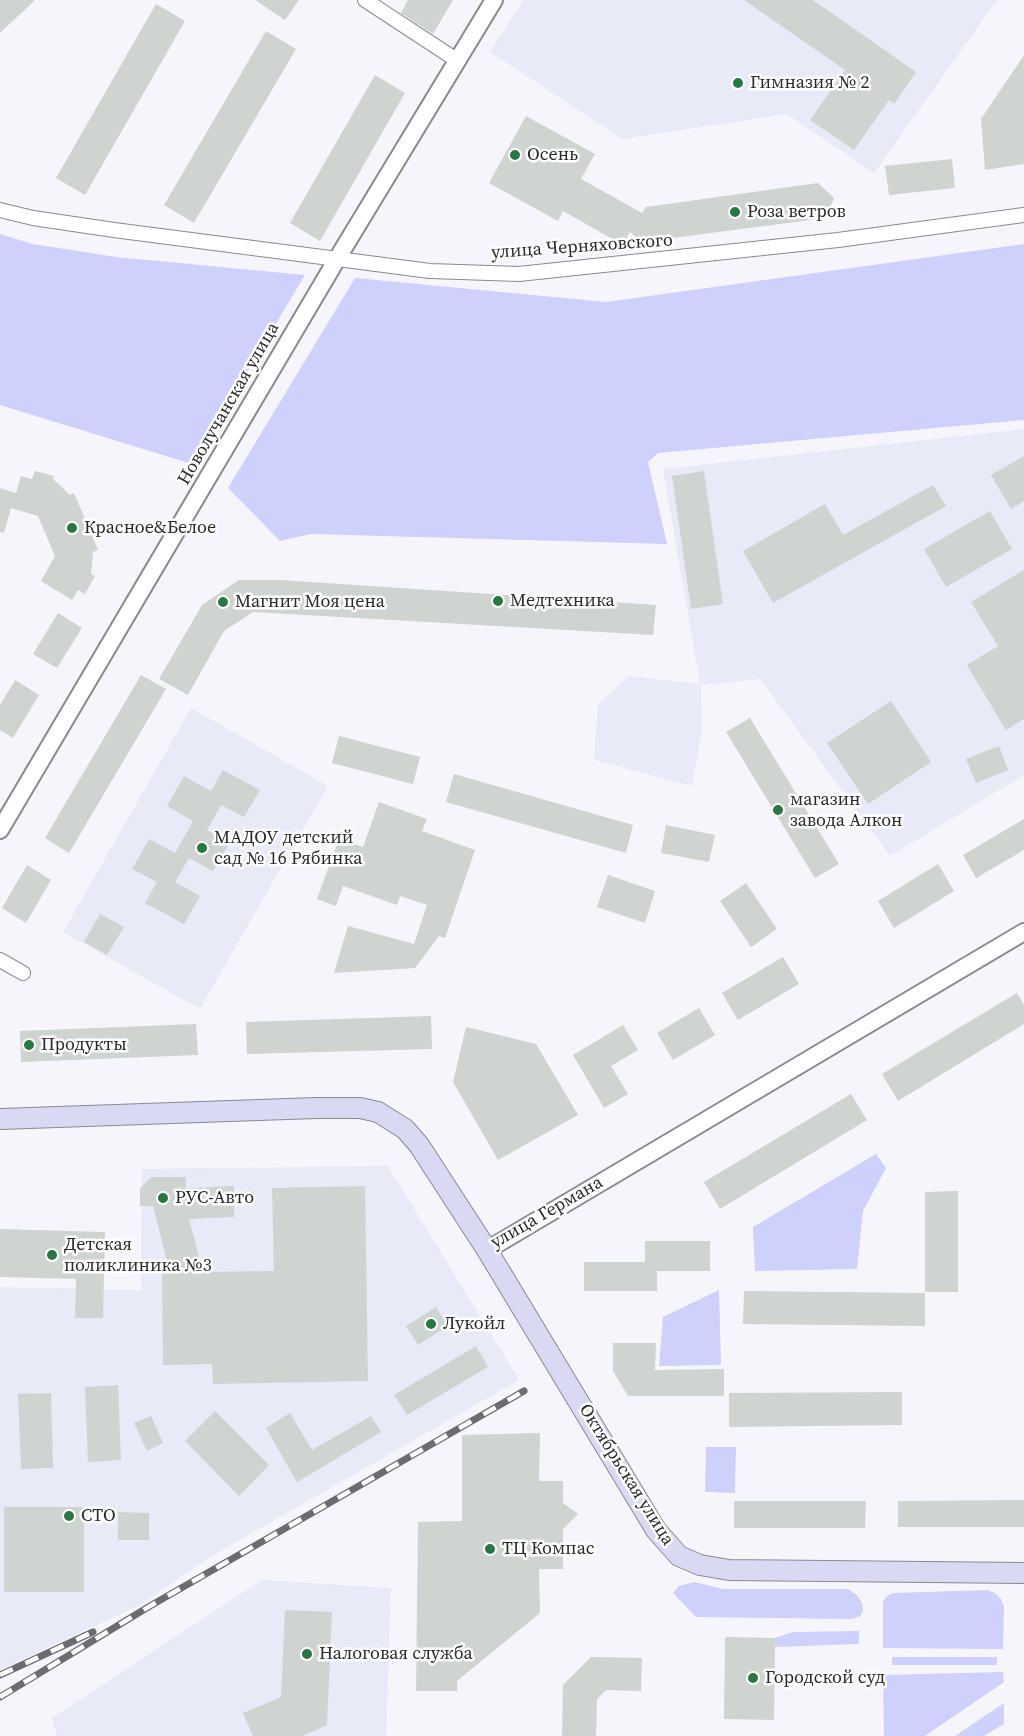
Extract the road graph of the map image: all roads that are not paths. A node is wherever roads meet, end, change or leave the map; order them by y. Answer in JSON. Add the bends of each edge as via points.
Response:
{"nodes":[{"id":1,"x":365,"y":0,"type":"edge"},
{"id":2,"x":494,"y":0,"type":"edge"},
{"id":3,"x":458,"y":61,"type":"junction"},
{"id":4,"x":0,"y":210,"type":"edge"},
{"id":5,"x":1024,"y":215,"type":"edge"},
{"id":6,"x":337,"y":259,"type":"junction"},
{"id":7,"x":0,"y":830,"type":"edge"},
{"id":8,"x":1024,"y":932,"type":"edge"},
{"id":9,"x":0,"y":960,"type":"edge"},
{"id":10,"x":23,"y":973,"type":"dead end"},
{"id":11,"x":0,"y":1119,"type":"edge"},
{"id":12,"x":488,"y":1250,"type":"junction"},
{"id":13,"x":1024,"y":1574,"type":"edge"}],
"edges":[{"from":1,"to":3,"type":"street"},
{"from":2,"to":3,"type":"street","name":"Новолучанская улица"},
{"from":3,"to":6,"type":"street","name":"Новолучанская улица"},
{"from":4,"to":6,"type":"street","name":"улица Черняховского","via":[[114,231]]},
{"from":5,"to":6,"type":"street","name":"улица Черняховского","via":[[519,274],[430,270]]},
{"from":6,"to":7,"type":"street","name":"Новолучанская улица"},
{"from":8,"to":12,"type":"street","name":"улица Германа"},
{"from":9,"to":10,"type":"street"},
{"from":11,"to":12,"type":"main road","name":"улица Германа","via":[[316,1108],[369,1110],[396,1122],[412,1137]]},
{"from":12,"to":13,"type":"main road","name":"Октябрьская улица","via":[[656,1530],[679,1556],[700,1565],[729,1570]]}]}
